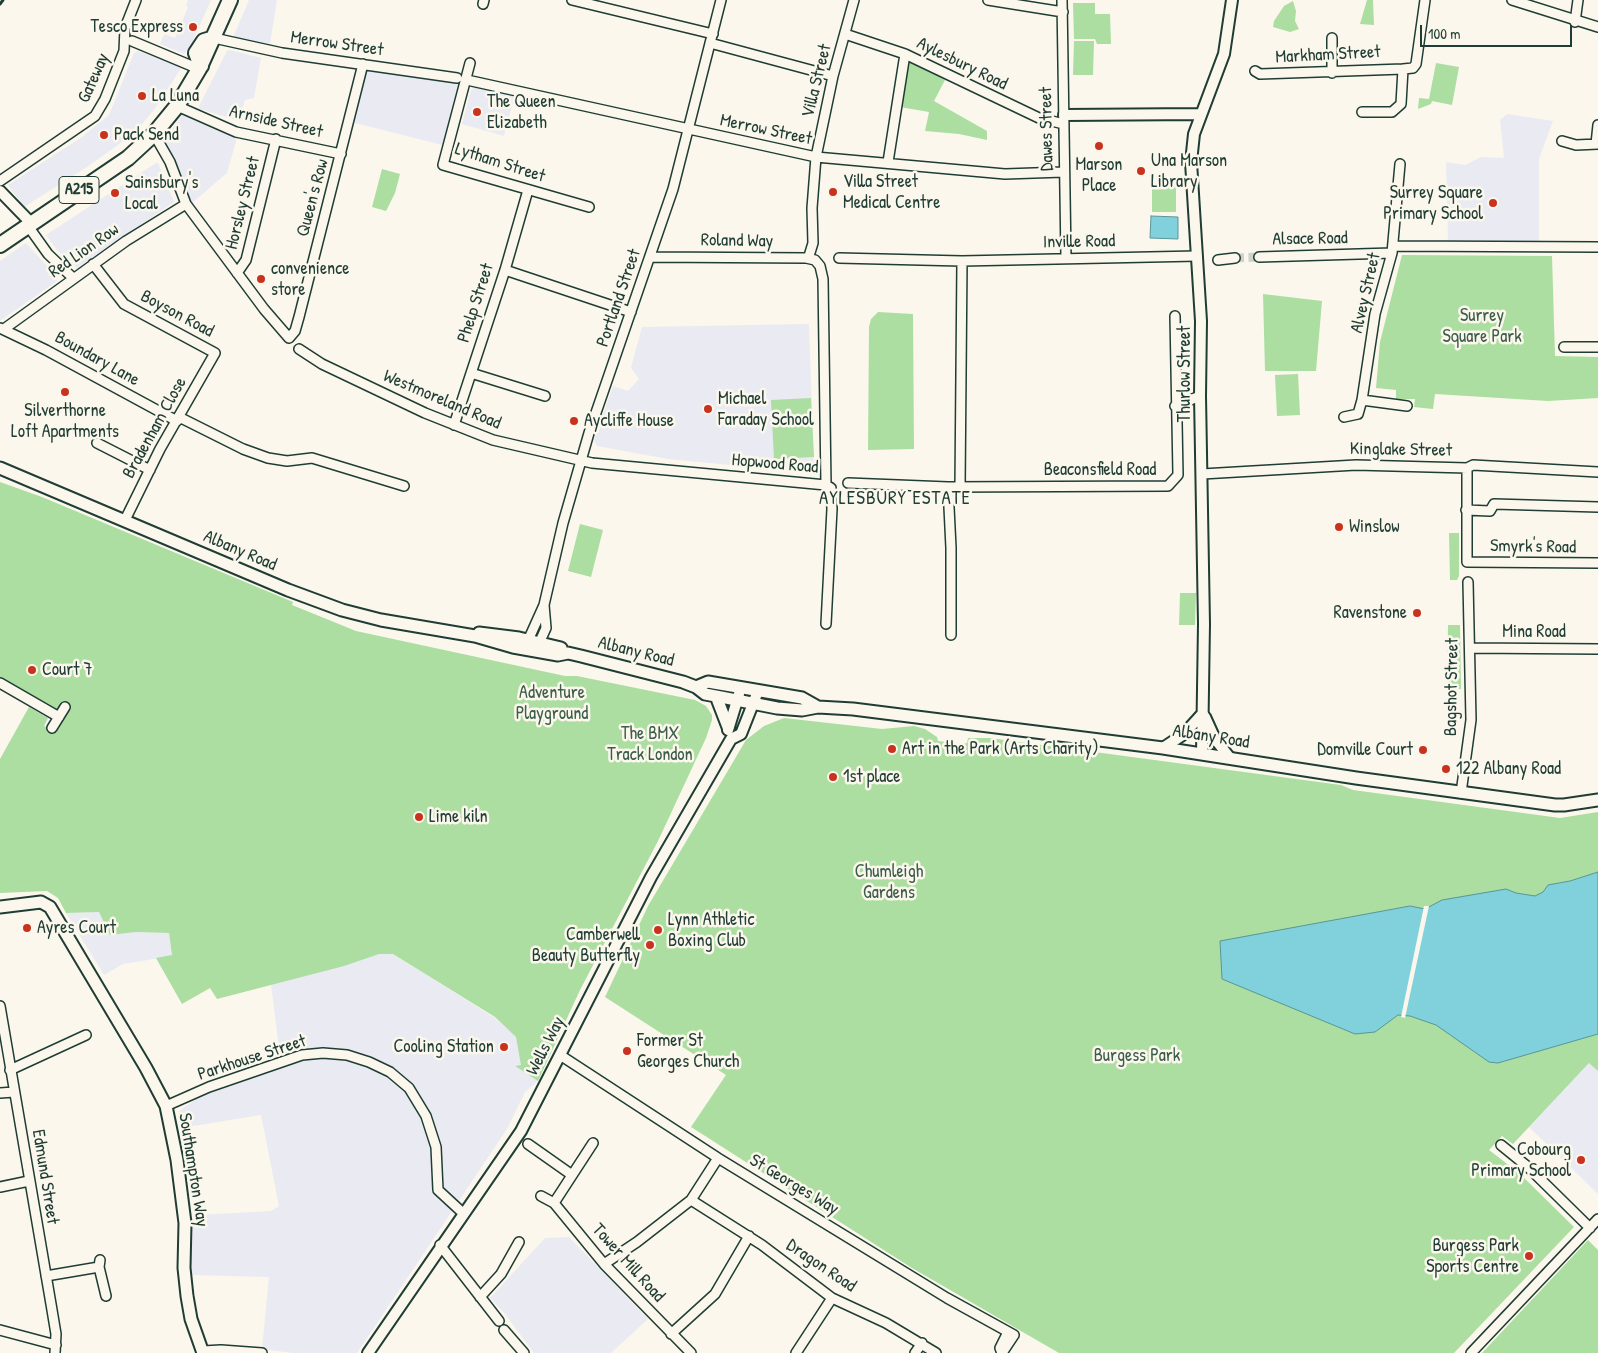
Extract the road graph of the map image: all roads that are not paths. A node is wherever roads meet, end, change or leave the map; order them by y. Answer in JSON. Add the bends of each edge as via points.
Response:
{"nodes":[{"id":1,"x":136,"y":0,"type":"edge"},
{"id":2,"x":230,"y":0,"type":"edge"},
{"id":3,"x":572,"y":0,"type":"edge"},
{"id":4,"x":721,"y":0,"type":"edge"},
{"id":5,"x":854,"y":0,"type":"edge"},
{"id":6,"x":988,"y":0,"type":"edge"},
{"id":7,"x":1062,"y":0,"type":"edge"},
{"id":8,"x":1232,"y":0,"type":"edge"},
{"id":9,"x":1425,"y":0,"type":"edge"},
{"id":10,"x":1512,"y":0,"type":"edge"},
{"id":11,"x":1578,"y":0,"type":"edge"},
{"id":12,"x":1063,"y":12,"type":"junction"},
{"id":13,"x":1575,"y":22,"type":"junction"},
{"id":14,"x":1598,"y":27,"type":"edge"},
{"id":15,"x":713,"y":34,"type":"junction"},
{"id":16,"x":846,"y":34,"type":"junction"},
{"id":17,"x":214,"y":38,"type":"junction"},
{"id":18,"x":1332,"y":38,"type":"dead end"},
{"id":19,"x":132,"y":41,"type":"dead end"},
{"id":20,"x":710,"y":43,"type":"junction"},
{"id":21,"x":905,"y":54,"type":"junction"},
{"id":22,"x":470,"y":63,"type":"dead end"},
{"id":23,"x":363,"y":64,"type":"junction"},
{"id":24,"x":200,"y":67,"type":"junction"},
{"id":25,"x":1403,"y":69,"type":"junction"},
{"id":26,"x":1255,"y":71,"type":"dead end"},
{"id":27,"x":1332,"y":73,"type":"junction"},
{"id":28,"x":833,"y":76,"type":"junction"},
{"id":29,"x":457,"y":78,"type":"dead end"},
{"id":30,"x":467,"y":80,"type":"junction"},
{"id":31,"x":176,"y":106,"type":"junction"},
{"id":32,"x":1362,"y":112,"type":"dead end"},
{"id":33,"x":1200,"y":114,"type":"junction"},
{"id":34,"x":1064,"y":120,"type":"junction"},
{"id":35,"x":1598,"y":125,"type":"edge"},
{"id":36,"x":689,"y":130,"type":"junction"},
{"id":37,"x":154,"y":134,"type":"junction"},
{"id":38,"x":276,"y":139,"type":"junction"},
{"id":39,"x":1562,"y":141,"type":"dead end"},
{"id":40,"x":1597,"y":144,"type":"edge"},
{"id":41,"x":341,"y":154,"type":"junction"},
{"id":42,"x":816,"y":157,"type":"junction"},
{"id":43,"x":888,"y":162,"type":"junction"},
{"id":44,"x":1400,"y":164,"type":"dead end"},
{"id":45,"x":1063,"y":172,"type":"junction"},
{"id":46,"x":0,"y":181,"type":"edge"},
{"id":47,"x":528,"y":190,"type":"junction"},
{"id":48,"x":0,"y":192,"type":"edge"},
{"id":49,"x":186,"y":204,"type":"junction"},
{"id":50,"x":589,"y":207,"type":"dead end"},
{"id":51,"x":29,"y":224,"type":"junction"},
{"id":52,"x":0,"y":245,"type":"edge"},
{"id":53,"x":1598,"y":247,"type":"edge"},
{"id":54,"x":1393,"y":249,"type":"junction"},
{"id":55,"x":1197,"y":256,"type":"junction"},
{"id":56,"x":650,"y":257,"type":"junction"},
{"id":57,"x":1259,"y":257,"type":"tunnel mouth"},
{"id":58,"x":806,"y":258,"type":"junction"},
{"id":59,"x":839,"y":258,"type":"dead end"},
{"id":60,"x":1066,"y":258,"type":"junction"},
{"id":61,"x":1235,"y":258,"type":"tunnel mouth"},
{"id":62,"x":1218,"y":260,"type":"dead end"},
{"id":63,"x":962,"y":261,"type":"junction"},
{"id":64,"x":93,"y":264,"type":"junction"},
{"id":65,"x":505,"y":270,"type":"junction"},
{"id":66,"x":237,"y":273,"type":"junction"},
{"id":67,"x":73,"y":278,"type":"junction"},
{"id":68,"x":631,"y":312,"type":"junction"},
{"id":69,"x":1175,"y":316,"type":"dead end"},
{"id":70,"x":2,"y":329,"type":"edge"},
{"id":71,"x":1564,"y":347,"type":"dead end"},
{"id":72,"x":1598,"y":347,"type":"edge"},
{"id":73,"x":298,"y":349,"type":"dead end"},
{"id":74,"x":214,"y":353,"type":"joint"},
{"id":75,"x":471,"y":373,"type":"junction"},
{"id":76,"x":546,"y":396,"type":"dead end"},
{"id":77,"x":1200,"y":396,"type":"junction"},
{"id":78,"x":1362,"y":400,"type":"junction"},
{"id":79,"x":1175,"y":406,"type":"junction"},
{"id":80,"x":1407,"y":406,"type":"dead end"},
{"id":81,"x":1344,"y":416,"type":"dead end"},
{"id":82,"x":178,"y":419,"type":"junction"},
{"id":83,"x":454,"y":425,"type":"junction"},
{"id":84,"x":97,"y":442,"type":"dead end"},
{"id":85,"x":581,"y":461,"type":"junction"},
{"id":86,"x":0,"y":468,"type":"edge"},
{"id":87,"x":1467,"y":468,"type":"junction"},
{"id":88,"x":150,"y":470,"type":"junction"},
{"id":89,"x":1598,"y":472,"type":"edge"},
{"id":90,"x":1202,"y":474,"type":"junction"},
{"id":91,"x":848,"y":483,"type":"dead end"},
{"id":92,"x":826,"y":484,"type":"junction"},
{"id":93,"x":404,"y":486,"type":"dead end"},
{"id":94,"x":948,"y":487,"type":"junction"},
{"id":95,"x":960,"y":487,"type":"junction"},
{"id":96,"x":1598,"y":507,"type":"edge"},
{"id":97,"x":1466,"y":510,"type":"junction"},
{"id":98,"x":125,"y":520,"type":"junction"},
{"id":99,"x":1598,"y":563,"type":"edge"},
{"id":100,"x":1468,"y":582,"type":"dead end"},
{"id":101,"x":826,"y":624,"type":"dead end"},
{"id":102,"x":951,"y":635,"type":"dead end"},
{"id":103,"x":532,"y":646,"type":"junction"},
{"id":104,"x":1470,"y":648,"type":"junction"},
{"id":105,"x":1598,"y":649,"type":"edge"},
{"id":106,"x":0,"y":683,"type":"edge"},
{"id":107,"x":696,"y":687,"type":"junction"},
{"id":108,"x":741,"y":688,"type":"junction"},
{"id":109,"x":758,"y":691,"type":"junction"},
{"id":110,"x":716,"y":696,"type":"junction"},
{"id":111,"x":738,"y":701,"type":"junction"},
{"id":112,"x":754,"y":704,"type":"junction"},
{"id":113,"x":818,"y":706,"type":"junction"},
{"id":114,"x":65,"y":707,"type":"dead end"},
{"id":115,"x":1203,"y":714,"type":"junction"},
{"id":116,"x":59,"y":717,"type":"junction"},
{"id":117,"x":728,"y":727,"type":"junction"},
{"id":118,"x":52,"y":728,"type":"dead end"},
{"id":119,"x":731,"y":739,"type":"junction"},
{"id":120,"x":1163,"y":748,"type":"junction"},
{"id":121,"x":1202,"y":754,"type":"junction"},
{"id":122,"x":1230,"y":758,"type":"junction"},
{"id":123,"x":1461,"y":793,"type":"junction"},
{"id":124,"x":1598,"y":800,"type":"edge"},
{"id":125,"x":0,"y":907,"type":"edge"},
{"id":126,"x":0,"y":1006,"type":"edge"},
{"id":127,"x":86,"y":1035,"type":"dead end"},
{"id":128,"x":560,"y":1055,"type":"junction"},
{"id":129,"x":10,"y":1070,"type":"junction"},
{"id":130,"x":14,"y":1092,"type":"junction"},
{"id":131,"x":0,"y":1093,"type":"edge"},
{"id":132,"x":166,"y":1106,"type":"junction"},
{"id":133,"x":593,"y":1143,"type":"dead end"},
{"id":134,"x":528,"y":1144,"type":"dead end"},
{"id":135,"x":1501,"y":1145,"type":"dead end"},
{"id":136,"x":718,"y":1158,"type":"junction"},
{"id":137,"x":572,"y":1175,"type":"junction"},
{"id":138,"x":29,"y":1181,"type":"junction"},
{"id":139,"x":0,"y":1187,"type":"edge"},
{"id":140,"x":541,"y":1196,"type":"dead end"},
{"id":141,"x":691,"y":1200,"type":"junction"},
{"id":142,"x":554,"y":1203,"type":"junction"},
{"id":143,"x":464,"y":1214,"type":"junction"},
{"id":144,"x":1598,"y":1219,"type":"edge"},
{"id":145,"x":1590,"y":1228,"type":"junction"},
{"id":146,"x":749,"y":1236,"type":"junction"},
{"id":147,"x":519,"y":1242,"type":"dead end"},
{"id":148,"x":440,"y":1245,"type":"junction"},
{"id":149,"x":604,"y":1264,"type":"junction"},
{"id":150,"x":46,"y":1276,"type":"junction"},
{"id":151,"x":106,"y":1296,"type":"dead end"},
{"id":152,"x":480,"y":1297,"type":"junction"},
{"id":153,"x":832,"y":1298,"type":"junction"},
{"id":154,"x":499,"y":1321,"type":"dead end"},
{"id":155,"x":0,"y":1330,"type":"edge"},
{"id":156,"x":504,"y":1330,"type":"dead end"},
{"id":157,"x":671,"y":1334,"type":"junction"},
{"id":158,"x":922,"y":1343,"type":"junction"},
{"id":159,"x":55,"y":1349,"type":"edge"},
{"id":160,"x":203,"y":1352,"type":"edge"},
{"id":161,"x":262,"y":1353,"type":"edge"},
{"id":162,"x":368,"y":1353,"type":"edge"},
{"id":163,"x":524,"y":1353,"type":"edge"},
{"id":164,"x":691,"y":1353,"type":"edge"},
{"id":165,"x":796,"y":1353,"type":"edge"},
{"id":166,"x":916,"y":1353,"type":"edge"},
{"id":167,"x":936,"y":1353,"type":"edge"},
{"id":168,"x":1002,"y":1353,"type":"edge"},
{"id":169,"x":1471,"y":1353,"type":"edge"}],
"edges":[{"from":1,"to":46,"type":"street","name":"Gateway","via":[[125,28],[124,51],[95,116]]},
{"from":2,"to":17,"type":"main road","number":"A215"},
{"from":3,"to":15,"type":"street"},
{"from":4,"to":15,"type":"street","name":"Portland Street"},
{"from":5,"to":16,"type":"street","name":"Villa Street"},
{"from":6,"to":12,"type":"street"},
{"from":7,"to":12,"type":"street","name":"Dawes Street"},
{"from":8,"to":33,"type":"street","name":"Thurlow Street","via":[[1218,76]]},
{"from":9,"to":25,"type":"street","via":[[1416,66]]},
{"from":10,"to":13,"type":"street"},
{"from":11,"to":13,"type":"street"},
{"from":12,"to":34,"type":"street","name":"Dawes Street"},
{"from":13,"to":14,"type":"street"},
{"from":15,"to":20,"type":"street","name":"Portland Street"},
{"from":16,"to":21,"type":"street","name":"Aylesbury Road"},
{"from":16,"to":28,"type":"street","name":"Villa Street"},
{"from":17,"to":23,"type":"street","name":"Merrow Street","via":[[282,53]]},
{"from":17,"to":24,"type":"main road","number":"A215"},
{"from":18,"to":27,"type":"street"},
{"from":19,"to":24,"type":"street","name":"Gateway"},
{"from":20,"to":28,"type":"street"},
{"from":20,"to":36,"type":"street","name":"Portland Street"},
{"from":21,"to":34,"type":"street","name":"Aylesbury Road","via":[[1039,118]]},
{"from":21,"to":43,"type":"street"},
{"from":22,"to":30,"type":"street","name":"Lytham Street"},
{"from":23,"to":29,"type":"street","name":"Merrow Street"},
{"from":23,"to":41,"type":"street","name":"Queen's Row"},
{"from":24,"to":31,"type":"main road","number":"A215"},
{"from":25,"to":27,"type":"street","name":"Markham Street"},
{"from":25,"to":32,"type":"street","via":[[1398,108],[1392,112]]},
{"from":26,"to":27,"type":"street","name":"Markham Street","via":[[1260,74]]},
{"from":28,"to":42,"type":"street","name":"Villa Street"},
{"from":30,"to":36,"type":"street","name":"Merrow Street"},
{"from":30,"to":47,"type":"street","name":"Lytham Street","via":[[443,165]]},
{"from":31,"to":37,"type":"main road","number":"A215"},
{"from":31,"to":38,"type":"street","name":"Arnside Street","via":[[236,132]]},
{"from":33,"to":34,"type":"street"},
{"from":33,"to":55,"type":"street","name":"Thurlow Street","via":[[1191,162]]},
{"from":34,"to":45,"type":"street","name":"Dawes Street"},
{"from":35,"to":40,"type":"street"},
{"from":36,"to":42,"type":"street","name":"Merrow Street"},
{"from":36,"to":56,"type":"street","name":"Portland Street"},
{"from":37,"to":49,"type":"street","via":[[170,162]]},
{"from":37,"to":51,"type":"main road","number":"A215","via":[[128,158]]},
{"from":38,"to":41,"type":"street","name":"Arnside Street"},
{"from":38,"to":66,"type":"street","name":"Horsley Street","via":[[246,260]]},
{"from":39,"to":40,"type":"street","via":[[1576,145]]},
{"from":41,"to":66,"type":"street","name":"Queen's Row","via":[[299,317],[290,338]]},
{"from":42,"to":43,"type":"street","name":"Merrow Street"},
{"from":42,"to":58,"type":"street","name":"Villa Street","via":[[813,243]]},
{"from":43,"to":45,"type":"street","name":"Merrow Street","via":[[1005,174]]},
{"from":44,"to":54,"type":"street","name":"Alvey Street"},
{"from":45,"to":60,"type":"street","name":"Dawes Street"},
{"from":47,"to":50,"type":"street","name":"Lytham Street"},
{"from":47,"to":65,"type":"street","name":"Phelp Street"},
{"from":48,"to":51,"type":"street"},
{"from":49,"to":64,"type":"street","name":"Red Lion Row"},
{"from":49,"to":66,"type":"street"},
{"from":51,"to":52,"type":"main road","number":"A215"},
{"from":51,"to":67,"type":"street","via":[[48,254]]},
{"from":53,"to":54,"type":"street","name":"Alsace Road"},
{"from":54,"to":57,"type":"street","name":"Alsace Road"},
{"from":54,"to":78,"type":"street","name":"Alvey Street","via":[[1375,314]]},
{"from":55,"to":60,"type":"street","name":"Inville Road"},
{"from":55,"to":77,"type":"street","name":"Thurlow Street","via":[[1201,321]]},
{"from":56,"to":58,"type":"street","name":"Roland Way"},
{"from":56,"to":68,"type":"street","name":"Portland Street"},
{"from":58,"to":92,"type":"street","name":"Roland Way","via":[[815,260],[820,266],[823,279]]},
{"from":59,"to":63,"type":"street","name":"Inville Road"},
{"from":60,"to":63,"type":"street","name":"Inville Road"},
{"from":61,"to":62,"type":"street"},
{"from":63,"to":95,"type":"street"},
{"from":64,"to":67,"type":"street","name":"Red Lion Row"},
{"from":64,"to":74,"type":"street","name":"Boyson Road","via":[[124,304]]},
{"from":65,"to":68,"type":"street"},
{"from":65,"to":75,"type":"street","name":"Phelp Street"},
{"from":67,"to":70,"type":"street","name":"Red Lion Row"},
{"from":68,"to":85,"type":"street","name":"Portland Street"},
{"from":69,"to":79,"type":"street","name":"Beaconsfield Road"},
{"from":70,"to":82,"type":"street","name":"Boundary Lane"},
{"from":71,"to":72,"type":"street"},
{"from":73,"to":83,"type":"street","name":"Westmoreland Road","via":[[322,364]]},
{"from":74,"to":82,"type":"street","name":"Bradenham Close"},
{"from":75,"to":76,"type":"street"},
{"from":75,"to":83,"type":"street","name":"Phelp Street"},
{"from":77,"to":79,"type":"street"},
{"from":77,"to":90,"type":"street","name":"Thurlow Street"},
{"from":78,"to":80,"type":"street"},
{"from":78,"to":81,"type":"street","via":[[1358,414]]},
{"from":79,"to":95,"type":"street","name":"Beaconsfield Road","via":[[1178,475],[1168,486]]},
{"from":82,"to":88,"type":"street","name":"Bradenham Close"},
{"from":82,"to":93,"type":"street","name":"Boundary Lane","via":[[268,458],[312,458]]},
{"from":83,"to":85,"type":"street","name":"Westmoreland Road","via":[[493,440]]},
{"from":84,"to":88,"type":"street"},
{"from":85,"to":92,"type":"street","name":"Hopwood Road"},
{"from":85,"to":103,"type":"street","name":"Portland Street"},
{"from":86,"to":98,"type":"main road","name":"Albany Road"},
{"from":87,"to":89,"type":"street","name":"Kinglake Street","via":[[1473,465]]},
{"from":87,"to":90,"type":"street","name":"Kinglake Street","via":[[1356,464]]},
{"from":87,"to":97,"type":"street"},
{"from":88,"to":98,"type":"street","name":"Bradenham Close"},
{"from":90,"to":115,"type":"street","name":"Thurlow Street"},
{"from":91,"to":94,"type":"street","name":"Beaconsfield Road"},
{"from":92,"to":101,"type":"street","name":"Hopwood Road","via":[[831,488],[832,509]]},
{"from":94,"to":95,"type":"street","name":"Beaconsfield Road"},
{"from":94,"to":102,"type":"street"},
{"from":96,"to":97,"type":"street","via":[[1494,504],[1490,511]]},
{"from":97,"to":99,"type":"street","name":"Smyrk's Road","via":[[1467,562]]},
{"from":98,"to":103,"type":"main road","name":"Albany Road","via":[[342,610],[475,636],[480,633]]},
{"from":100,"to":104,"type":"street","name":"Bagshot Street"},
{"from":103,"to":107,"type":"main road","name":"Albany Road"},
{"from":104,"to":105,"type":"street","name":"Mina Road"},
{"from":104,"to":123,"type":"street","name":"Bagshot Street","via":[[1471,720]]},
{"from":106,"to":116,"type":"street"},
{"from":107,"to":108,"type":"main road","name":"Albany Road","via":[[708,682]]},
{"from":107,"to":110,"type":"main road","name":"Albany Road","via":[[705,694]]},
{"from":108,"to":109,"type":"main road","name":"Albany Road"},
{"from":108,"to":111,"type":"street"},
{"from":109,"to":112,"type":"street","name":"Wells Way"},
{"from":109,"to":113,"type":"main road","name":"Albany Road","via":[[802,698]]},
{"from":110,"to":111,"type":"main road","name":"Albany Road"},
{"from":110,"to":117,"type":"main road"},
{"from":111,"to":112,"type":"main road","name":"Albany Road"},
{"from":111,"to":117,"type":"street"},
{"from":112,"to":113,"type":"main road","name":"Albany Road","via":[[802,710]]},
{"from":112,"to":119,"type":"street","name":"Wells Way","via":[[741,734]]},
{"from":113,"to":120,"type":"main road","name":"Albany Road"},
{"from":114,"to":116,"type":"street"},
{"from":115,"to":120,"type":"street"},
{"from":115,"to":121,"type":"street","name":"Thurlow Street"},
{"from":115,"to":122,"type":"street","via":[[1215,739]]},
{"from":116,"to":118,"type":"street"},
{"from":117,"to":119,"type":"street"},
{"from":119,"to":128,"type":"street","name":"Wells Way","via":[[660,860]]},
{"from":120,"to":121,"type":"main road","name":"Albany Road"},
{"from":121,"to":122,"type":"main road","name":"Albany Road"},
{"from":122,"to":123,"type":"main road","name":"Albany Road"},
{"from":123,"to":124,"type":"main road","name":"Albany Road","via":[[1564,805]]},
{"from":125,"to":132,"type":"main road","name":"Southampton Way","via":[[47,903]]},
{"from":126,"to":129,"type":"street","name":"Edmund Street"},
{"from":127,"to":129,"type":"street"},
{"from":128,"to":136,"type":"street","name":"St Georges Way"},
{"from":128,"to":143,"type":"street","name":"Wells Way","via":[[521,1131]]},
{"from":129,"to":130,"type":"street","name":"Edmund Street"},
{"from":130,"to":131,"type":"street"},
{"from":130,"to":138,"type":"street","name":"Edmund Street"},
{"from":132,"to":143,"type":"street","name":"Parkhouse Street","via":[[209,1087],[302,1055],[346,1055],[369,1062],[390,1072],[409,1088],[426,1116],[436,1147],[438,1190]]},
{"from":132,"to":160,"type":"main road","name":"Southampton Way","via":[[185,1223],[187,1296]]},
{"from":133,"to":137,"type":"street"},
{"from":134,"to":137,"type":"street"},
{"from":135,"to":145,"type":"street"},
{"from":136,"to":141,"type":"street"},
{"from":136,"to":168,"type":"street","name":"St Georges Way","via":[[1011,1334],[1000,1348]]},
{"from":137,"to":142,"type":"street"},
{"from":138,"to":139,"type":"street"},
{"from":138,"to":150,"type":"street","name":"Edmund Street"},
{"from":140,"to":142,"type":"street","name":"Tower Mill Road"},
{"from":141,"to":146,"type":"street","name":"Dragon Road"},
{"from":141,"to":149,"type":"street"},
{"from":142,"to":149,"type":"street","name":"Tower Mill Road"},
{"from":143,"to":148,"type":"street","name":"Wells Way"},
{"from":144,"to":145,"type":"street"},
{"from":145,"to":169,"type":"street"},
{"from":146,"to":153,"type":"street","name":"Dragon Road"},
{"from":146,"to":157,"type":"street","via":[[714,1294]]},
{"from":147,"to":152,"type":"street","via":[[501,1274]]},
{"from":148,"to":152,"type":"street"},
{"from":148,"to":162,"type":"street","name":"Wells Way"},
{"from":149,"to":157,"type":"street","name":"Tower Mill Road"},
{"from":150,"to":151,"type":"street","via":[[100,1263]]},
{"from":150,"to":159,"type":"street","name":"Edmund Street"},
{"from":152,"to":154,"type":"street"},
{"from":153,"to":158,"type":"street","name":"Dragon Road","via":[[886,1322]]},
{"from":153,"to":165,"type":"street"},
{"from":155,"to":159,"type":"street"},
{"from":156,"to":163,"type":"street"},
{"from":157,"to":164,"type":"street","name":"Tower Mill Road"},
{"from":158,"to":166,"type":"street"},
{"from":158,"to":167,"type":"street","name":"Dragon Road"},
{"from":160,"to":161,"type":"street"}]}
